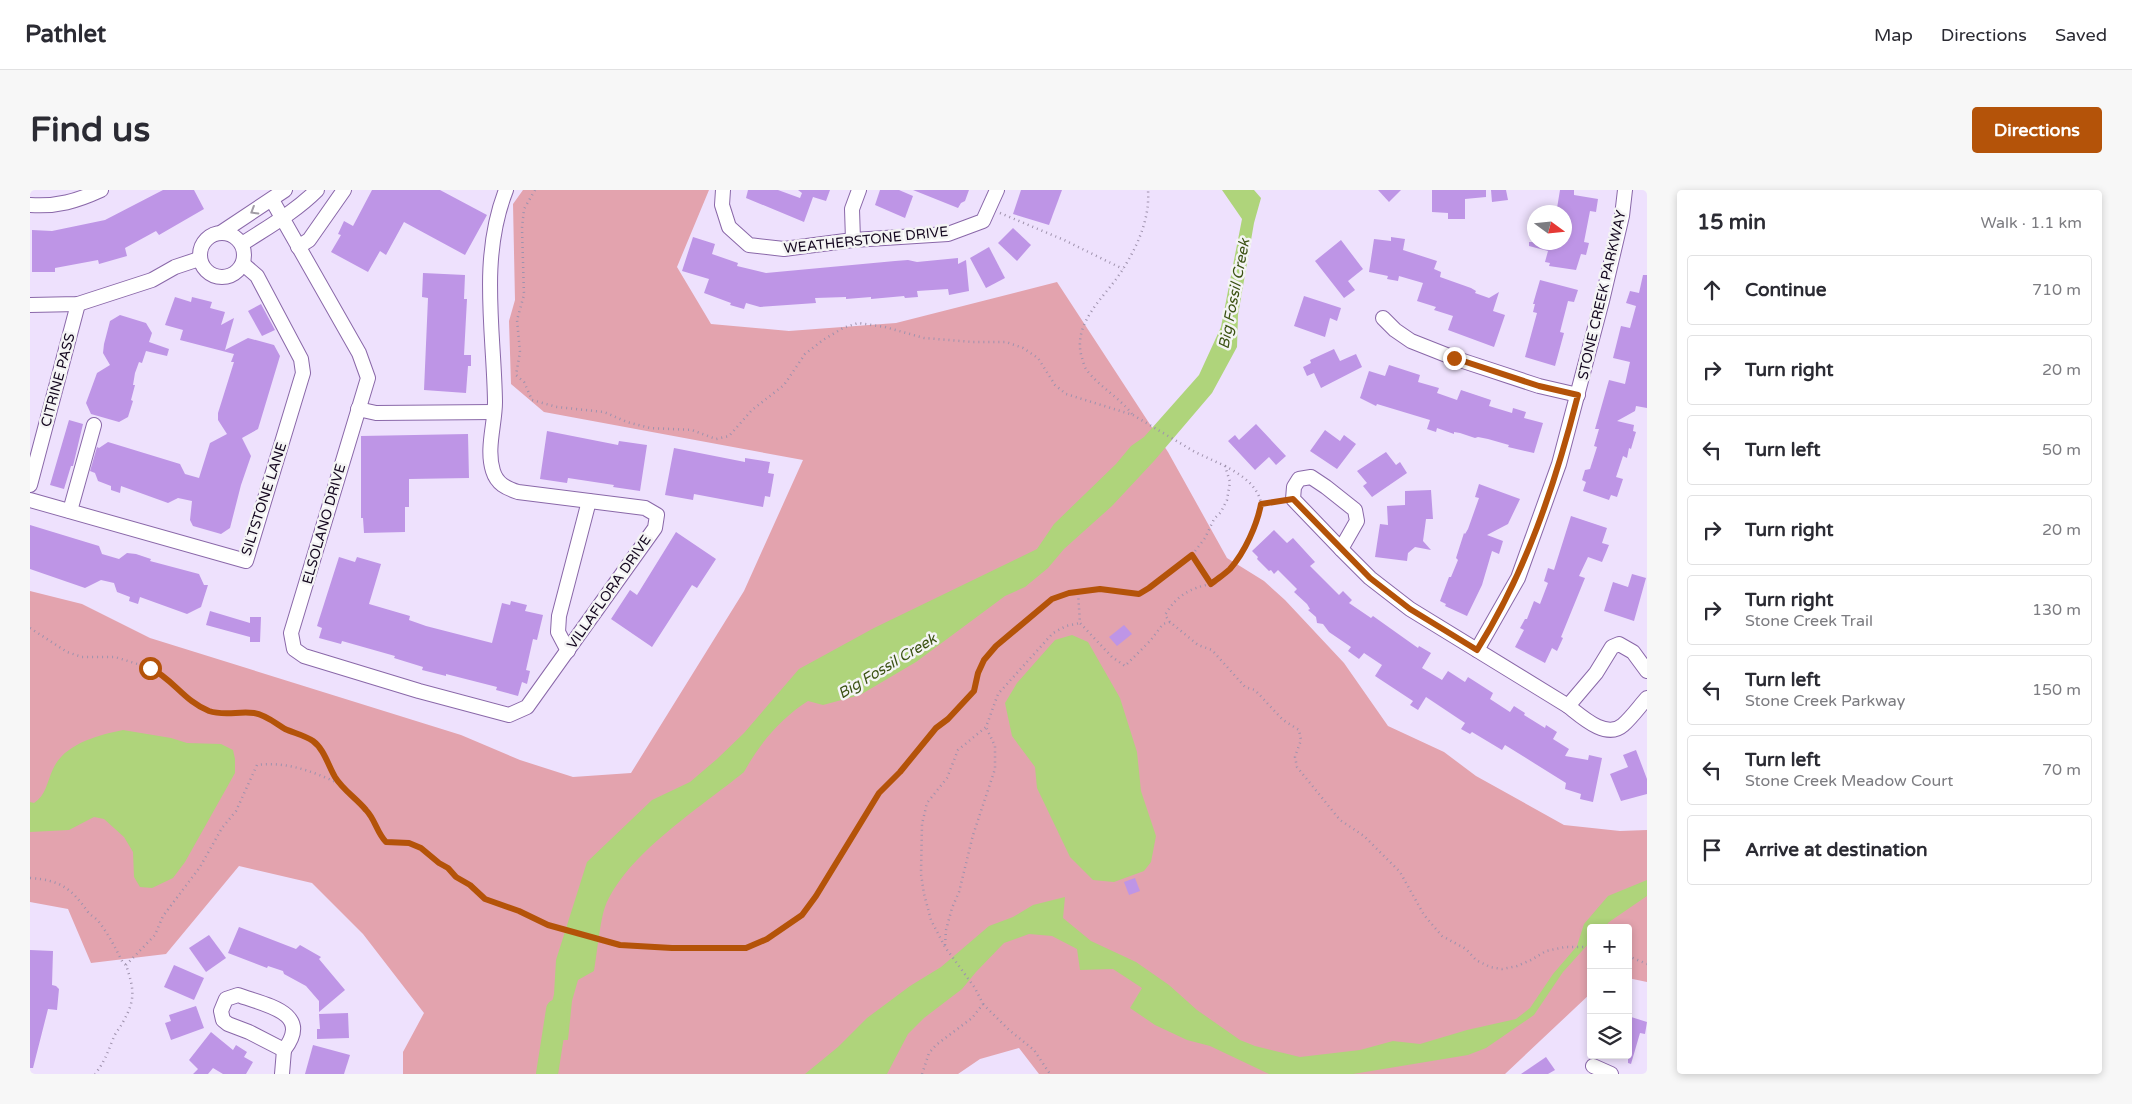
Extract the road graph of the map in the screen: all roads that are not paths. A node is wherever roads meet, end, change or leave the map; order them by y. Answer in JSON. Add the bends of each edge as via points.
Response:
{"nodes":[{"id":1,"x":101,"y":190,"type":"edge"},
{"id":2,"x":285,"y":190,"type":"edge"},
{"id":3,"x":317,"y":190,"type":"edge"},
{"id":4,"x":344,"y":190,"type":"edge"},
{"id":5,"x":506,"y":190,"type":"edge"},
{"id":6,"x":723,"y":190,"type":"edge"},
{"id":7,"x":859,"y":190,"type":"edge"},
{"id":8,"x":997,"y":190,"type":"edge"},
{"id":9,"x":1624,"y":190,"type":"edge"},
{"id":10,"x":272,"y":200,"type":"junction"},
{"id":11,"x":30,"y":205,"type":"edge"},
{"id":12,"x":281,"y":219,"type":"junction"},
{"id":13,"x":222,"y":232,"type":"junction"},
{"id":14,"x":853,"y":240,"type":"junction"},
{"id":15,"x":242,"y":244,"type":"junction"},
{"id":16,"x":298,"y":247,"type":"junction"},
{"id":17,"x":200,"y":259,"type":"junction"},
{"id":18,"x":243,"y":264,"type":"junction"},
{"id":19,"x":78,"y":304,"type":"junction"},
{"id":20,"x":30,"y":305,"type":"edge"},
{"id":21,"x":1383,"y":318,"type":"dead end"},
{"id":22,"x":1578,"y":395,"type":"junction"},
{"id":23,"x":358,"y":409,"type":"junction"},
{"id":24,"x":494,"y":412,"type":"junction"},
{"id":25,"x":94,"y":425,"type":"dead end"},
{"id":26,"x":30,"y":485,"type":"edge"},
{"id":27,"x":30,"y":500,"type":"edge"},
{"id":28,"x":589,"y":501,"type":"junction"},
{"id":29,"x":70,"y":511,"type":"junction"},
{"id":30,"x":1342,"y":549,"type":"junction"},
{"id":31,"x":1477,"y":650,"type":"junction"},
{"id":32,"x":568,"y":651,"type":"junction"},
{"id":33,"x":1647,"y":671,"type":"edge"},
{"id":34,"x":1647,"y":698,"type":"edge"},
{"id":35,"x":1568,"y":706,"type":"junction"},
{"id":36,"x":509,"y":715,"type":"joint"},
{"id":37,"x":284,"y":1050,"type":"junction"},
{"id":38,"x":1592,"y":1066,"type":"dead end"},
{"id":39,"x":282,"y":1074,"type":"edge"},
{"id":40,"x":1611,"y":1074,"type":"edge"}],
"edges":[{"from":1,"to":11,"type":"street","via":[[77,201]]},
{"from":2,"to":10,"type":"street"},
{"from":3,"to":12,"type":"street"},
{"from":4,"to":16,"type":"street","via":[[309,240]]},
{"from":5,"to":24,"type":"street","name":"VILLAFLORA DRIVE","via":[[494,229],[491,264]]},
{"from":6,"to":14,"type":"street","name":"WEATHERSTONE DRIVE","via":[[722,205],[729,228],[749,246],[784,249]]},
{"from":7,"to":14,"type":"street","via":[[852,209]]},
{"from":8,"to":14,"type":"street","name":"WEATHERSTONE DRIVE","via":[[983,221],[948,234]]},
{"from":9,"to":22,"type":"street","name":"STONE CREEK PARKWAY","via":[[1622,216]]},
{"from":10,"to":12,"type":"street","name":"ELSOLANO DRIVE"},
{"from":10,"to":13,"type":"street","one_way":true},
{"from":12,"to":15,"type":"street"},
{"from":12,"to":16,"type":"street","name":"ELSOLANO DRIVE"},
{"from":13,"to":15,"type":"street","via":[[234,236]]},
{"from":13,"to":17,"type":"street","via":[[210,236],[201,246]]},
{"from":15,"to":18,"type":"street"},
{"from":16,"to":23,"type":"street","name":"ELSOLANO DRIVE","via":[[360,353],[368,378]]},
{"from":17,"to":18,"type":"street","via":[[206,272],[219,278],[234,275]]},
{"from":17,"to":19,"type":"street","via":[[175,267],[152,280]]},
{"from":18,"to":29,"type":"street","name":"SILTSTONE LANE","via":[[257,276],[301,359],[303,373],[246,561]]},
{"from":19,"to":20,"type":"street"},
{"from":19,"to":26,"type":"street","name":"CITRINE PASS"},
{"from":21,"to":22,"type":"street","via":[[1411,341],[1454,358],[1539,386]]},
{"from":22,"to":31,"type":"street","name":"STONE CREEK PARKWAY","via":[[1559,464],[1529,551]]},
{"from":23,"to":24,"type":"street","via":[[376,414]]},
{"from":23,"to":36,"type":"street","name":"ELSOLANO DRIVE","via":[[291,633],[294,649],[304,656]]},
{"from":24,"to":28,"type":"street","name":"VILLAFLORA DRIVE","via":[[493,471],[502,486],[518,492]]},
{"from":25,"to":29,"type":"street"},
{"from":27,"to":29,"type":"street","name":"SILTSTONE LANE"},
{"from":28,"to":32,"type":"street","via":[[559,616],[558,632]]},
{"from":28,"to":32,"type":"street","name":"VILLAFLORA DRIVE","via":[[645,508],[656,515],[654,528]]},
{"from":30,"to":30,"type":"street","via":[[1357,521],[1355,510],[1312,478],[1299,479],[1293,499]]},
{"from":30,"to":31,"type":"street","via":[[1370,578],[1410,609]]},
{"from":31,"to":35,"type":"street"},
{"from":32,"to":36,"type":"street","name":"VILLAFLORA DRIVE","via":[[528,707]]},
{"from":33,"to":35,"type":"street","via":[[1633,652],[1619,644],[1612,647],[1596,673]]},
{"from":34,"to":35,"type":"street","via":[[1622,726],[1610,730],[1590,722]]},
{"from":37,"to":37,"type":"street","via":[[294,1030],[288,1016],[276,1008],[238,995],[226,999],[223,1020]]},
{"from":37,"to":39,"type":"street"},
{"from":38,"to":40,"type":"street"}]}
